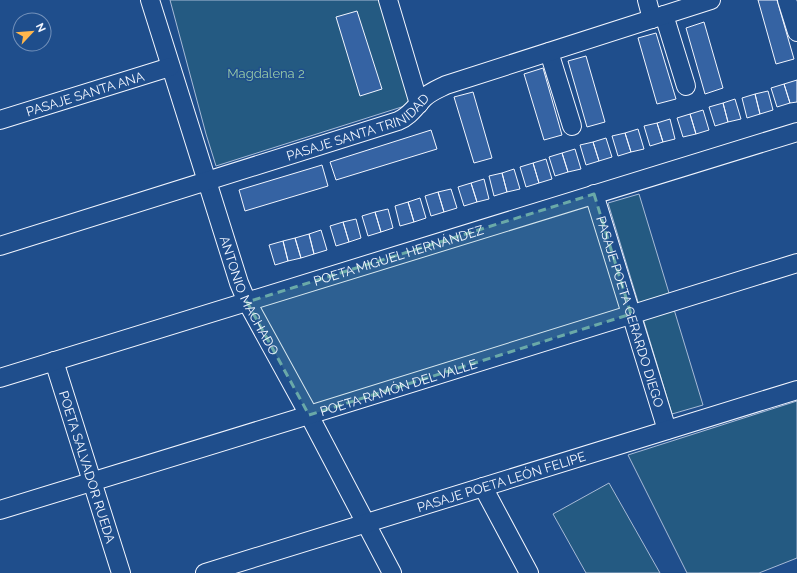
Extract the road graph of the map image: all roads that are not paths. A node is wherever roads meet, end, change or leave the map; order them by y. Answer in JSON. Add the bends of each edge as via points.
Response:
{"nodes":[{"id":1,"x":150,"y":0,"type":"edge"},
{"id":2,"x":388,"y":0,"type":"edge"},
{"id":3,"x":646,"y":0,"type":"edge"},
{"id":4,"x":711,"y":0,"type":"edge"},
{"id":5,"x":787,"y":0,"type":"edge"},
{"id":6,"x":658,"y":17,"type":"junction"},
{"id":7,"x":797,"y":32,"type":"edge"},
{"id":8,"x":549,"y":52,"type":"junction"},
{"id":9,"x":170,"y":67,"type":"junction"},
{"id":10,"x":686,"y":86,"type":"dead end"},
{"id":11,"x":419,"y":104,"type":"junction"},
{"id":12,"x":0,"y":120,"type":"edge"},
{"id":13,"x":572,"y":126,"type":"dead end"},
{"id":14,"x":797,"y":132,"type":"edge"},
{"id":15,"x":206,"y":182,"type":"junction"},
{"id":16,"x":594,"y":194,"type":"junction"},
{"id":17,"x":0,"y":246,"type":"edge"},
{"id":18,"x":797,"y":263,"type":"edge"},
{"id":19,"x":247,"y":302,"type":"junction"},
{"id":20,"x":631,"y":314,"type":"junction"},
{"id":21,"x":54,"y":361,"type":"junction"},
{"id":22,"x":0,"y":378,"type":"edge"},
{"id":23,"x":797,"y":390,"type":"edge"},
{"id":24,"x":309,"y":415,"type":"junction"},
{"id":25,"x":667,"y":430,"type":"junction"},
{"id":26,"x":92,"y":481,"type":"junction"},
{"id":27,"x":483,"y":487,"type":"junction"},
{"id":28,"x":0,"y":510,"type":"edge"},
{"id":29,"x":366,"y":523,"type":"junction"},
{"id":30,"x":247,"y":567,"type":"edge"},
{"id":31,"x":121,"y":573,"type":"edge"},
{"id":32,"x":205,"y":573,"type":"edge"},
{"id":33,"x":392,"y":573,"type":"edge"},
{"id":34,"x":529,"y":573,"type":"edge"}],
"edges":[{"from":1,"to":9,"type":"street","name":"ANTONIO MACHADO"},
{"from":2,"to":11,"type":"street"},
{"from":3,"to":6,"type":"street"},
{"from":4,"to":6,"type":"street","name":"PASAJE SANTA TRINIDAD"},
{"from":5,"to":7,"type":"street"},
{"from":6,"to":8,"type":"street","name":"PASAJE SANTA TRINIDAD"},
{"from":6,"to":10,"type":"street"},
{"from":8,"to":11,"type":"street","name":"PASAJE SANTA TRINIDAD","via":[[446,85]]},
{"from":8,"to":13,"type":"street"},
{"from":9,"to":12,"type":"street","name":"PASAJE SANTA ANA"},
{"from":9,"to":15,"type":"street","name":"ANTONIO MACHADO"},
{"from":11,"to":15,"type":"street","name":"PASAJE SANTA TRINIDAD","via":[[410,114],[398,121]]},
{"from":14,"to":16,"type":"street","name":"POETA MIGUEL HERNÁNDEZ"},
{"from":15,"to":17,"type":"street","name":"PASAJE SANTA TRINIDAD"},
{"from":15,"to":19,"type":"street","name":"ANTONIO MACHADO","via":[[232,265]]},
{"from":16,"to":19,"type":"street","name":"POETA MIGUEL HERNÁNDEZ"},
{"from":16,"to":20,"type":"street","name":"PASAJE POETA GERARDO DIEGO"},
{"from":18,"to":20,"type":"street","name":"POETA RAMÓN DEL VALLE"},
{"from":19,"to":21,"type":"street","name":"POETA MIGUEL HERNÁNDEZ"},
{"from":19,"to":24,"type":"street","name":"ANTONIO MACHADO"},
{"from":20,"to":24,"type":"street","name":"POETA RAMÓN DEL VALLE"},
{"from":20,"to":25,"type":"street","name":"PASAJE POETA GERARDO DIEGO"},
{"from":21,"to":22,"type":"street","name":"POETA MIGUEL HERNÁNDEZ"},
{"from":21,"to":26,"type":"street","name":"POETA SALVADOR RUEDA"},
{"from":23,"to":25,"type":"street","name":"PASAJE POETA LEÓN FELIPE"},
{"from":24,"to":26,"type":"street","name":"POETA RAMÓN DEL VALLE"},
{"from":24,"to":29,"type":"street","name":"ANTONIO MACHADO"},
{"from":25,"to":27,"type":"street","name":"PASAJE POETA LEÓN FELIPE"},
{"from":26,"to":28,"type":"street","name":"POETA RAMÓN DEL VALLE"},
{"from":26,"to":31,"type":"street","name":"POETA SALVADOR RUEDA"},
{"from":27,"to":29,"type":"street","name":"PASAJE POETA LEÓN FELIPE"},
{"from":27,"to":34,"type":"street"},
{"from":29,"to":30,"type":"street","name":"PASAJE POETA LEÓN FELIPE"},
{"from":29,"to":33,"type":"street","name":"ANTONIO MACHADO"},
{"from":30,"to":32,"type":"street","name":"PASAJE POETA LEÓN FELIPE"}]}
